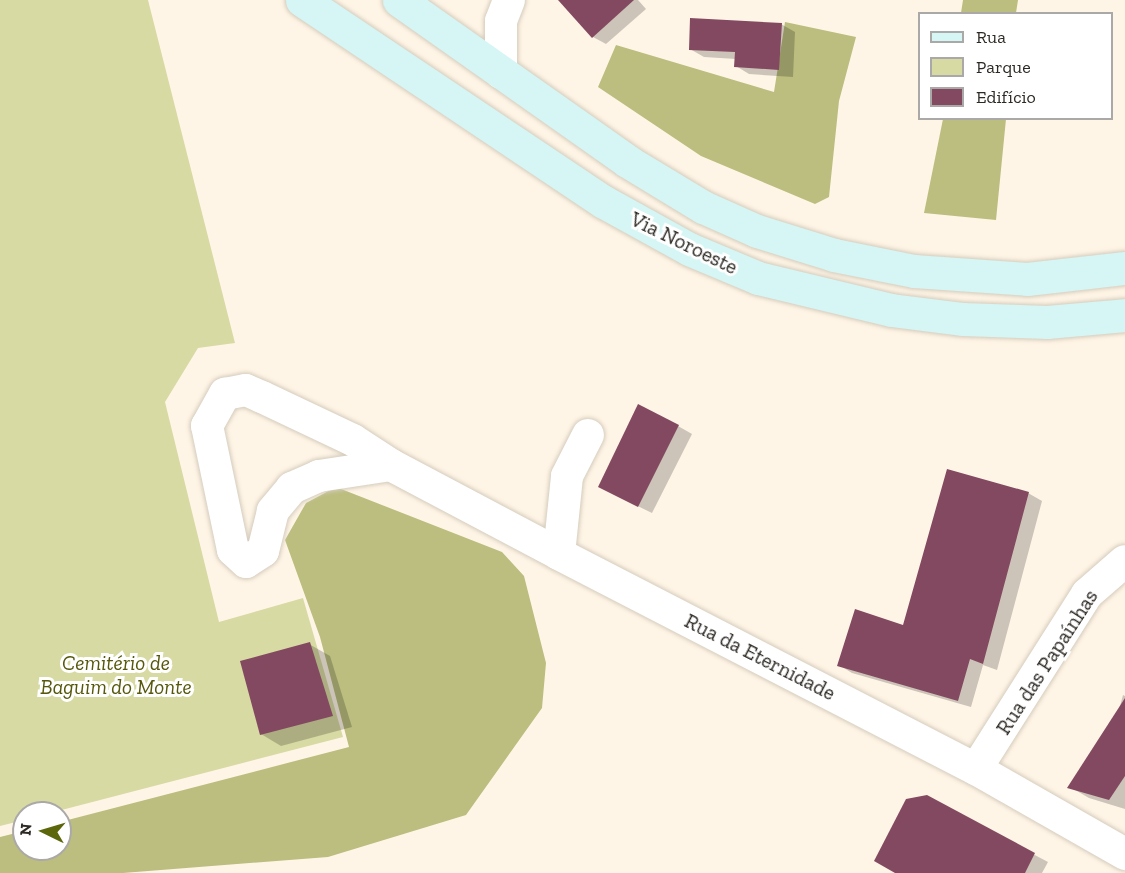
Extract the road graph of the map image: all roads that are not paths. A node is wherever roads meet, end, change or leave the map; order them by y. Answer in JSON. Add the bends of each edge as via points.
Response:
{"nodes":[{"id":1,"x":302,"y":0,"type":"edge"},
{"id":2,"x":399,"y":0,"type":"edge"},
{"id":3,"x":509,"y":0,"type":"edge"},
{"id":4,"x":501,"y":73,"type":"junction"},
{"id":5,"x":1125,"y":268,"type":"edge"},
{"id":6,"x":1125,"y":315,"type":"edge"},
{"id":7,"x":588,"y":435,"type":"dead end"},
{"id":8,"x":391,"y":465,"type":"junction"},
{"id":9,"x":559,"y":554,"type":"junction"},
{"id":10,"x":1125,"y":561,"type":"edge"},
{"id":11,"x":976,"y":769,"type":"junction"},
{"id":12,"x":1125,"y":854,"type":"edge"}],
"edges":[{"from":1,"to":6,"type":"main road","name":"Via Noroeste","via":[[604,202],[689,249],[758,278],[891,310],[963,319],[1047,322]]},
{"from":2,"to":4,"type":"main road","name":"Via Noroeste"},
{"from":3,"to":4,"type":"street","via":[[501,21]]},
{"from":4,"to":5,"type":"main road","name":"Via Noroeste","via":[[627,161],[703,207],[779,238],[834,255],[958,275],[1027,279]]},
{"from":7,"to":9,"type":"street","via":[[567,476]]},
{"from":8,"to":8,"type":"street","name":"Rua da Eternidade","via":[[354,441],[246,390],[225,394],[207,426],[233,550],[246,562],[263,551],[273,511],[292,488],[319,476]]},
{"from":8,"to":9,"type":"street","name":"Rua da Eternidade"},
{"from":9,"to":11,"type":"street","name":"Rua da Eternidade"},
{"from":10,"to":11,"type":"street","name":"Rua das Papaínhas","via":[[1087,594]]},
{"from":11,"to":12,"type":"street","name":"Rua da Eternidade"}]}
